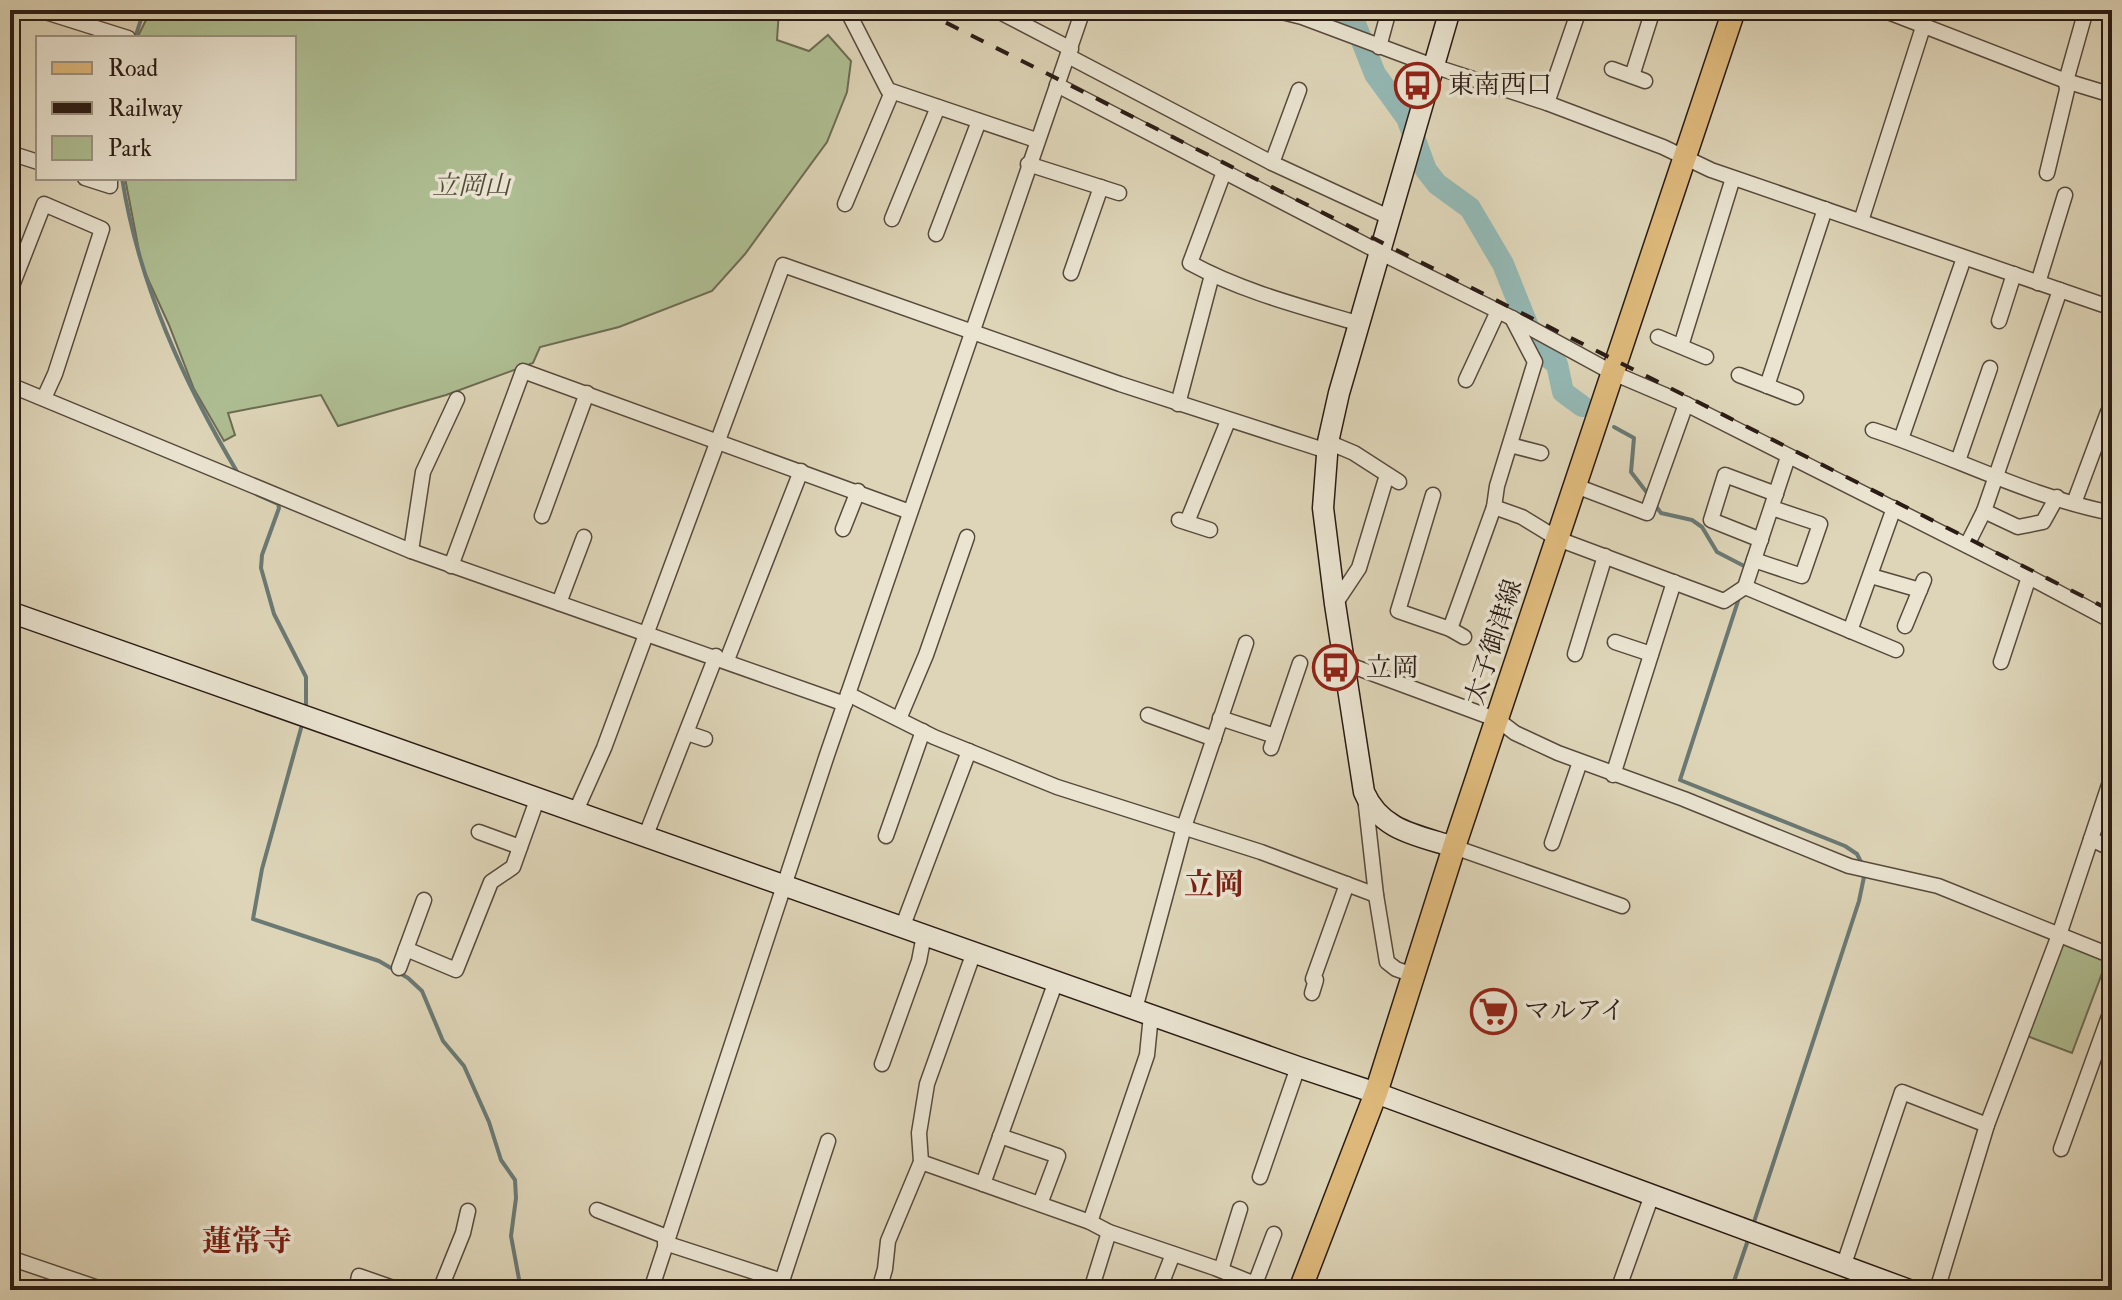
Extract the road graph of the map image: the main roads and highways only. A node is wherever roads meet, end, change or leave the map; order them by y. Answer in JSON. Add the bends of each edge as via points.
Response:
{"nodes":[{"id":1,"x":1734,"y":10,"type":"edge"},
{"id":2,"x":1300,"y":1290,"type":"edge"}],
"edges":[{"from":1,"to":2,"type":"main road","name":"太子御津線","via":[[1376,1093]]}]}
